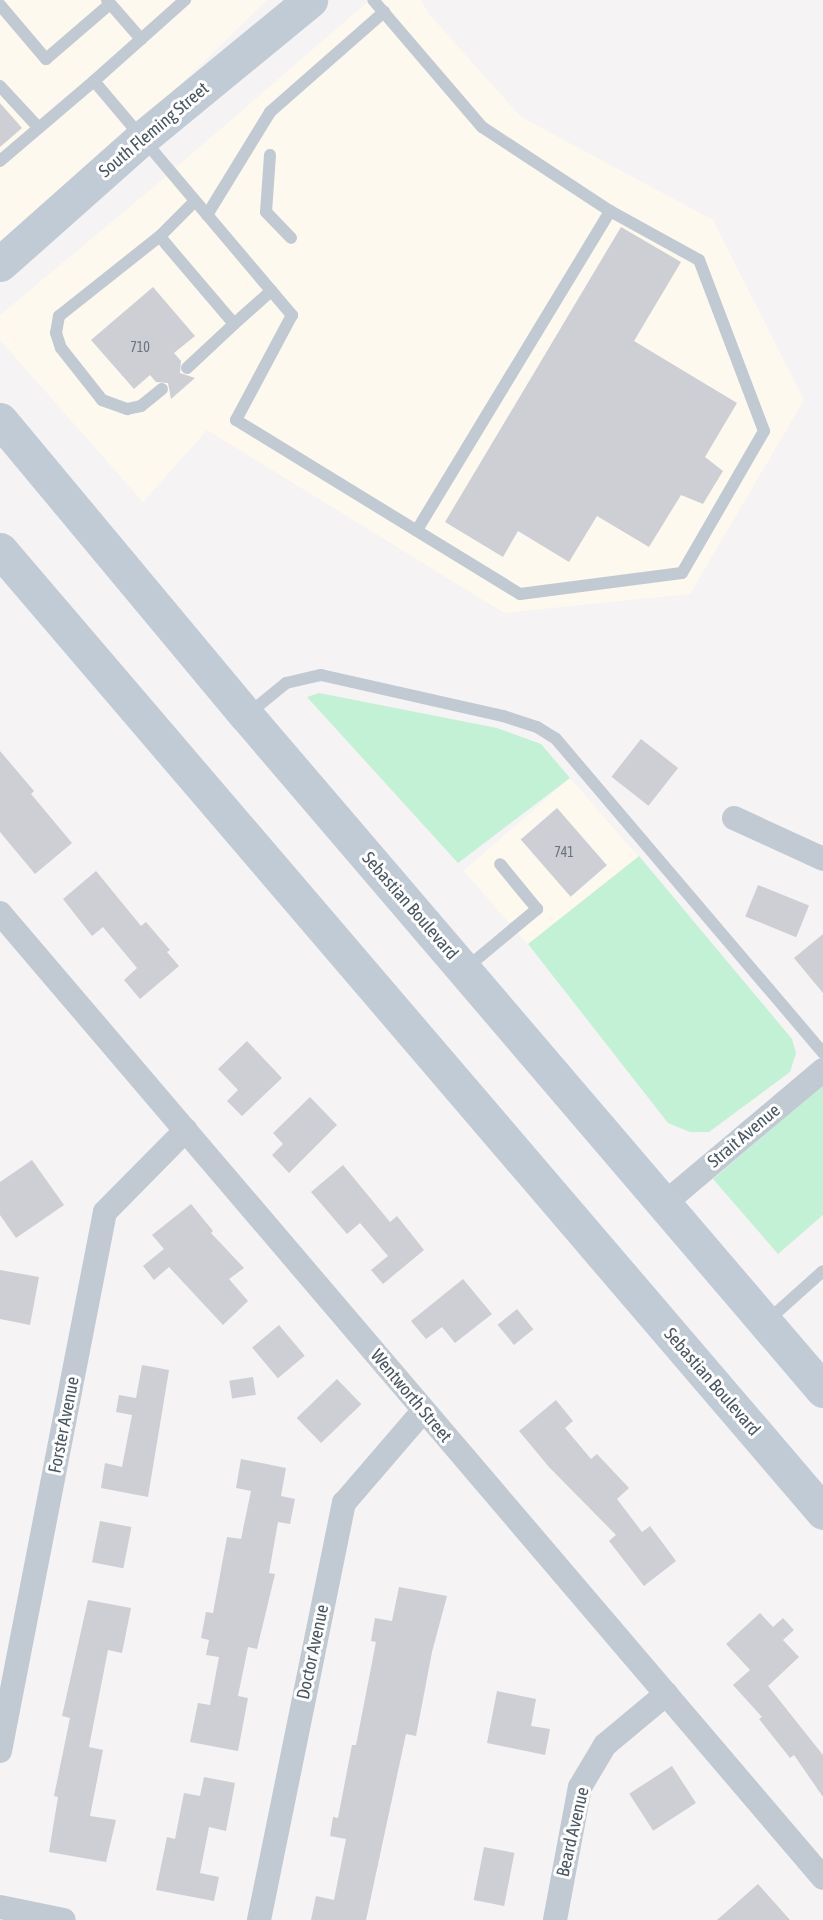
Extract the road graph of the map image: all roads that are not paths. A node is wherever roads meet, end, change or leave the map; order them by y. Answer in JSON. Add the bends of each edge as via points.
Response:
{"nodes":[{"id":1,"x":185,"y":0,"type":"edge"},
{"id":2,"x":310,"y":0,"type":"edge"},
{"id":3,"x":373,"y":0,"type":"edge"},
{"id":4,"x":109,"y":2,"type":"edge"},
{"id":5,"x":0,"y":5,"type":"edge"},
{"id":6,"x":384,"y":12,"type":"junction"},
{"id":7,"x":141,"y":39,"type":"junction"},
{"id":8,"x":93,"y":81,"type":"junction"},
{"id":9,"x":0,"y":86,"type":"edge"},
{"id":10,"x":38,"y":127,"type":"junction"},
{"id":11,"x":141,"y":139,"type":"junction"},
{"id":12,"x":270,"y":155,"type":"dead end"},
{"id":13,"x":0,"y":161,"type":"edge"},
{"id":14,"x":195,"y":201,"type":"junction"},
{"id":15,"x":610,"y":211,"type":"junction"},
{"id":16,"x":207,"y":215,"type":"junction"},
{"id":17,"x":160,"y":236,"type":"junction"},
{"id":18,"x":291,"y":239,"type":"dead end"},
{"id":19,"x":0,"y":264,"type":"edge"},
{"id":20,"x":271,"y":291,"type":"junction"},
{"id":21,"x":234,"y":324,"type":"junction"},
{"id":22,"x":187,"y":368,"type":"dead end"},
{"id":23,"x":162,"y":389,"type":"dead end"},
{"id":24,"x":0,"y":419,"type":"edge"},
{"id":25,"x":417,"y":530,"type":"junction"},
{"id":26,"x":0,"y":550,"type":"edge"},
{"id":27,"x":246,"y":715,"type":"junction"},
{"id":28,"x":734,"y":818,"type":"dead end"},
{"id":29,"x":823,"y":859,"type":"edge"},
{"id":30,"x":500,"y":864,"type":"dead end"},
{"id":31,"x":0,"y":913,"type":"edge"},
{"id":32,"x":465,"y":970,"type":"junction"},
{"id":33,"x":823,"y":1053,"type":"edge"},
{"id":34,"x":823,"y":1070,"type":"edge"},
{"id":35,"x":186,"y":1130,"type":"junction"},
{"id":36,"x":665,"y":1203,"type":"junction"},
{"id":37,"x":823,"y":1271,"type":"edge"},
{"id":38,"x":766,"y":1322,"type":"junction"},
{"id":39,"x":823,"y":1390,"type":"edge"},
{"id":40,"x":424,"y":1411,"type":"junction"},
{"id":41,"x":823,"y":1512,"type":"edge"},
{"id":42,"x":666,"y":1694,"type":"junction"},
{"id":43,"x":0,"y":1751,"type":"edge"},
{"id":44,"x":823,"y":1878,"type":"edge"},
{"id":45,"x":0,"y":1907,"type":"edge"},
{"id":46,"x":64,"y":1920,"type":"edge"},
{"id":47,"x":258,"y":1920,"type":"edge"},
{"id":48,"x":555,"y":1920,"type":"edge"}],
"edges":[{"from":1,"to":7,"type":"lane"},
{"from":2,"to":11,"type":"main road","name":"South Fleming Street"},
{"from":3,"to":6,"type":"lane"},
{"from":4,"to":5,"type":"lane","via":[[46,59]]},
{"from":4,"to":7,"type":"lane"},
{"from":6,"to":15,"type":"lane","via":[[482,127]]},
{"from":6,"to":16,"type":"lane","via":[[270,112]]},
{"from":7,"to":8,"type":"lane"},
{"from":8,"to":10,"type":"lane"},
{"from":8,"to":11,"type":"lane"},
{"from":9,"to":10,"type":"lane"},
{"from":10,"to":13,"type":"lane"},
{"from":11,"to":14,"type":"lane"},
{"from":11,"to":19,"type":"main road","name":"South Fleming Street"},
{"from":12,"to":18,"type":"lane","via":[[266,212]]},
{"from":14,"to":16,"type":"lane"},
{"from":14,"to":17,"type":"lane"},
{"from":15,"to":25,"type":"lane"},
{"from":15,"to":25,"type":"lane","via":[[699,260],[764,431],[682,573],[520,594]]},
{"from":16,"to":20,"type":"lane"},
{"from":17,"to":21,"type":"lane"},
{"from":17,"to":23,"type":"lane","via":[[59,316],[56,333],[61,348],[102,400],[127,409],[141,406]]},
{"from":20,"to":21,"type":"lane"},
{"from":20,"to":25,"type":"lane","via":[[292,315],[236,420]]},
{"from":21,"to":22,"type":"lane"},
{"from":24,"to":27,"type":"main road","name":"Sebastian Boulevard"},
{"from":26,"to":41,"type":"main road","name":"Sebastian Boulevard"},
{"from":27,"to":32,"type":"main road","name":"Sebastian Boulevard"},
{"from":27,"to":33,"type":"lane","via":[[286,683],[321,675],[537,727],[556,739]]},
{"from":28,"to":29,"type":"street"},
{"from":30,"to":32,"type":"lane","via":[[537,909]]},
{"from":31,"to":35,"type":"street","name":"Wentworth Street"},
{"from":32,"to":36,"type":"main road","name":"Sebastian Boulevard"},
{"from":34,"to":36,"type":"street","name":"Strait Avenue"},
{"from":35,"to":40,"type":"street","name":"Wentworth Street"},
{"from":35,"to":43,"type":"street","name":"Forster Avenue","via":[[105,1212]]},
{"from":36,"to":38,"type":"main road","name":"Sebastian Boulevard"},
{"from":37,"to":38,"type":"lane"},
{"from":38,"to":39,"type":"main road","name":"Sebastian Boulevard"},
{"from":40,"to":42,"type":"street","name":"Wentworth Street"},
{"from":40,"to":47,"type":"street","name":"Doctor Avenue","via":[[344,1503]]},
{"from":42,"to":44,"type":"street","name":"Wentworth Street"},
{"from":42,"to":48,"type":"street","name":"Beard Avenue","via":[[605,1745],[580,1787]]},
{"from":45,"to":46,"type":"street"}]}
